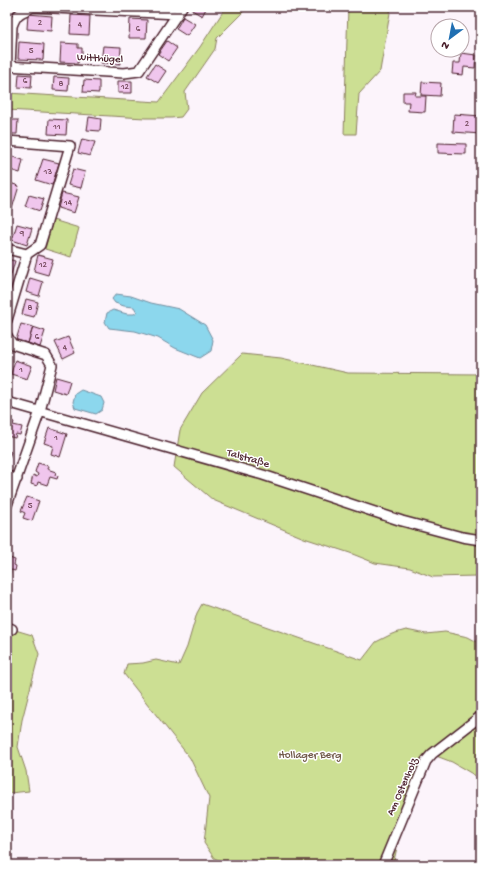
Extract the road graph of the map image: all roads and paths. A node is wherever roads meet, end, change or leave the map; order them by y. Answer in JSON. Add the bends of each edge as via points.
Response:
{"nodes":[{"id":1,"x":33,"y":7,"type":"edge"},
{"id":2,"x":180,"y":10,"type":"edge"},
{"id":3,"x":9,"y":66,"type":"edge"},
{"id":4,"x":7,"y":141,"type":"edge"},
{"id":5,"x":7,"y":249,"type":"edge"},
{"id":6,"x":26,"y":254,"type":"junction"},
{"id":7,"x":7,"y":320,"type":"edge"},
{"id":8,"x":7,"y":336,"type":"edge"},
{"id":9,"x":7,"y":402,"type":"edge"},
{"id":10,"x":40,"y":411,"type":"junction"},
{"id":11,"x":7,"y":476,"type":"edge"},
{"id":12,"x":17,"y":479,"type":"junction"},
{"id":13,"x":7,"y":506,"type":"edge"},
{"id":14,"x":481,"y":540,"type":"edge"},
{"id":15,"x":481,"y":716,"type":"edge"},
{"id":16,"x":382,"y":865,"type":"edge"}],
"edges":[{"from":1,"to":2,"type":"street"},
{"from":1,"to":3,"type":"street","via":[[18,14],[12,26]]},
{"from":2,"to":3,"type":"street","name":"Witthügel","via":[[139,71],[124,73]]},
{"from":4,"to":6,"type":"street","via":[[70,146],[40,245]]},
{"from":5,"to":6,"type":"street"},
{"from":6,"to":7,"type":"street"},
{"from":8,"to":10,"type":"street","via":[[12,344],[46,355],[52,365]]},
{"from":9,"to":10,"type":"street","name":"Talstraße"},
{"from":10,"to":12,"type":"street"},
{"from":10,"to":14,"type":"street","name":"Talstraße","via":[[263,475],[402,521]]},
{"from":11,"to":12,"type":"street"},
{"from":12,"to":13,"type":"street"},
{"from":15,"to":16,"type":"street","name":"Am Ostenholz","via":[[426,761]]}]}
